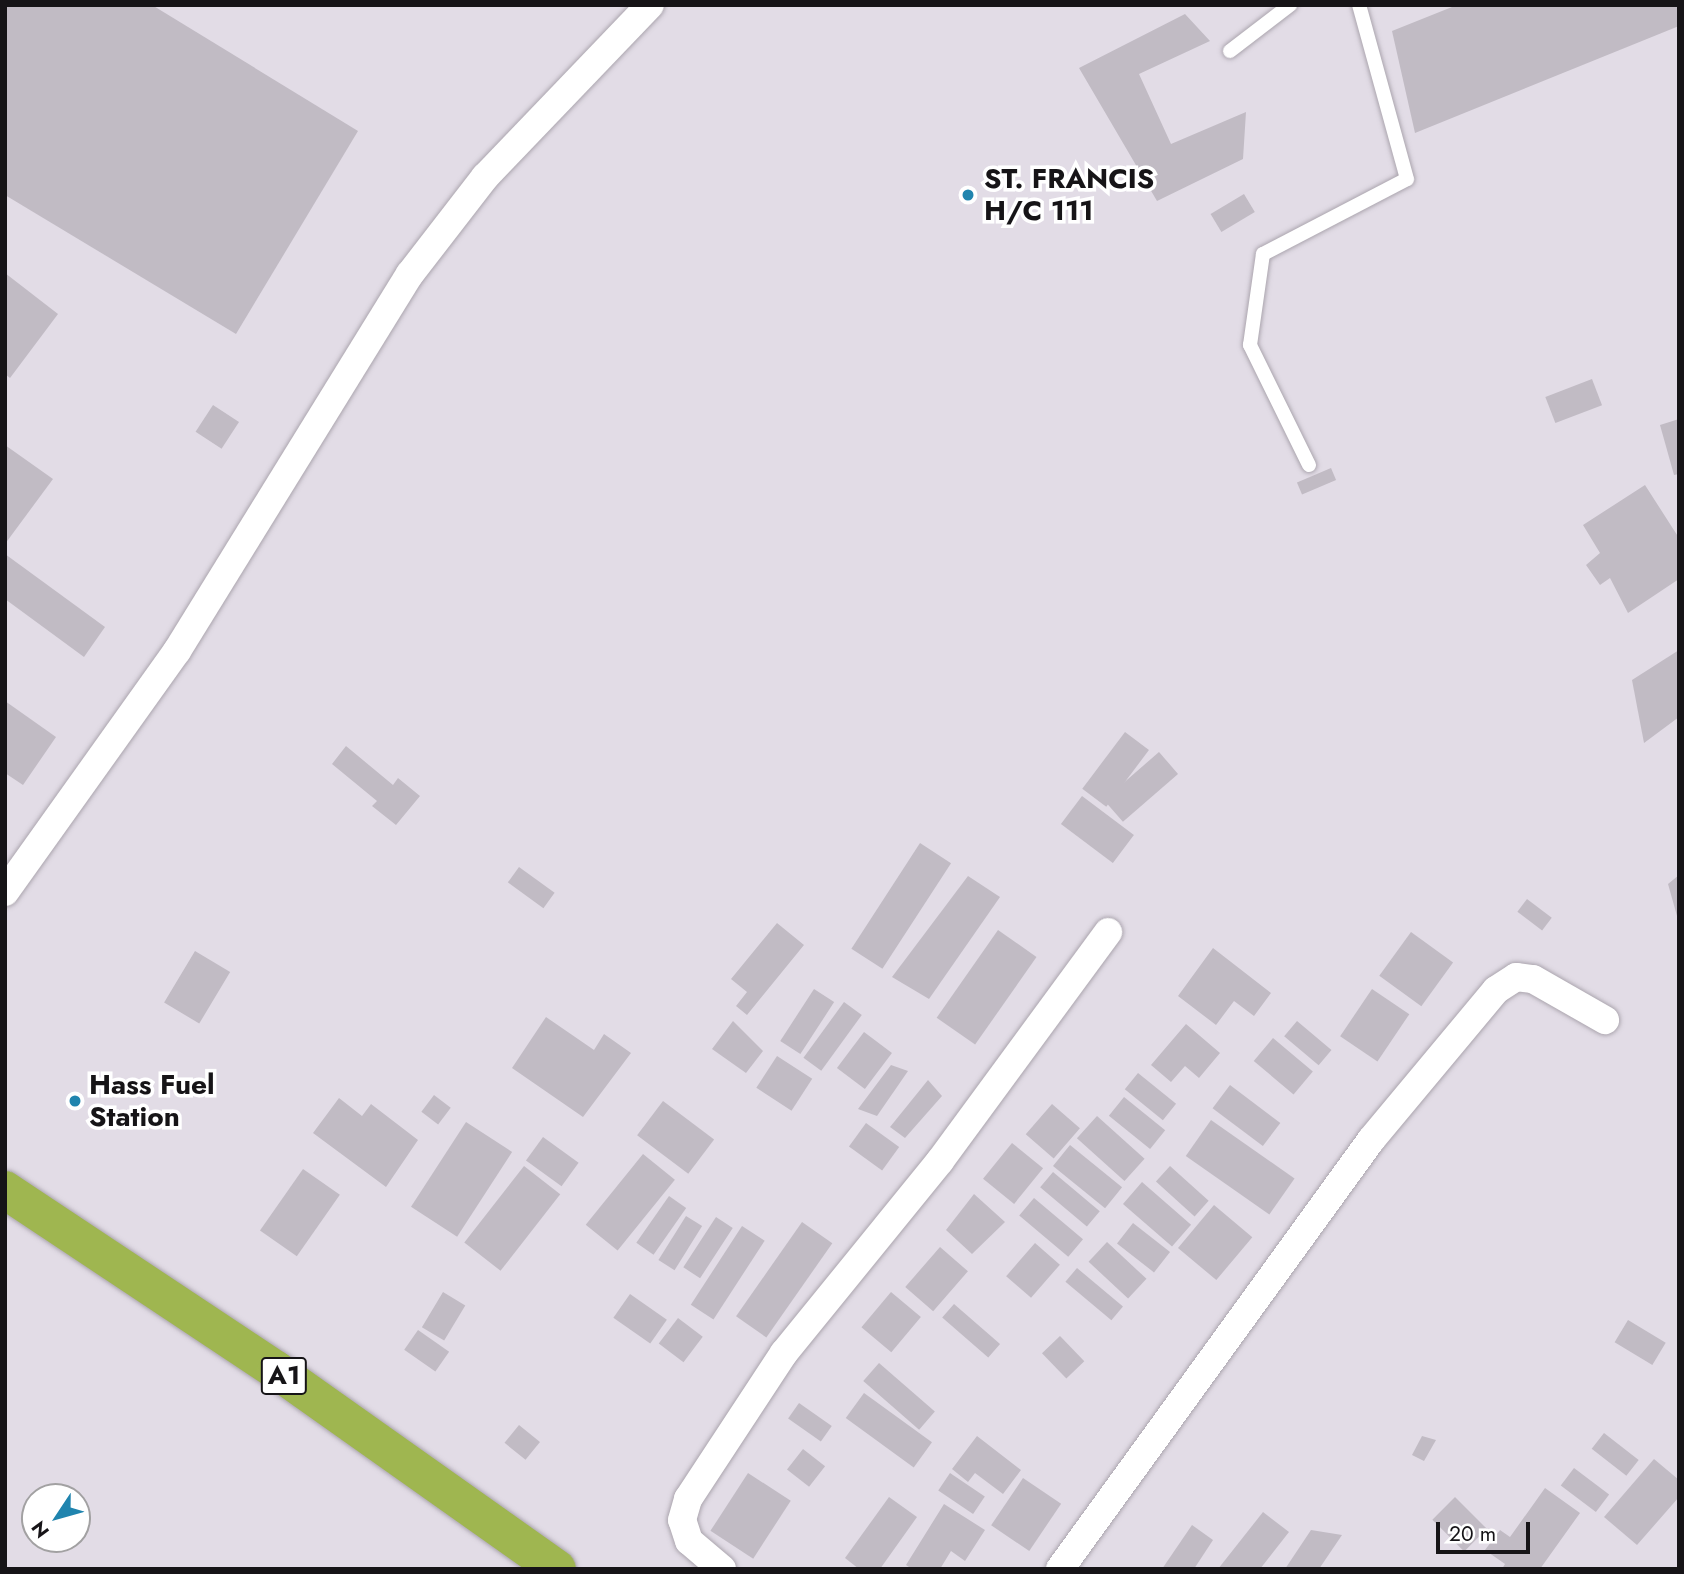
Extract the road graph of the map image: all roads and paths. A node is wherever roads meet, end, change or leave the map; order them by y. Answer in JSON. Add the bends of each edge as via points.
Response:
{"nodes":[{"id":1,"x":650,"y":5,"type":"edge"},
{"id":2,"x":1290,"y":5,"type":"edge"},
{"id":3,"x":1359,"y":5,"type":"edge"},
{"id":4,"x":1230,"y":51,"type":"dead end"},
{"id":5,"x":1309,"y":466,"type":"dead end"},
{"id":6,"x":5,"y":892,"type":"edge"},
{"id":7,"x":1108,"y":932,"type":"dead end"},
{"id":8,"x":1605,"y":1020,"type":"dead end"},
{"id":9,"x":5,"y":1190,"type":"edge"},
{"id":10,"x":557,"y":1569,"type":"edge"},
{"id":11,"x":722,"y":1569,"type":"edge"},
{"id":12,"x":1060,"y":1569,"type":"edge"}],
"edges":[{"from":1,"to":6,"type":"street","via":[[485,177],[410,274],[177,651]]},
{"from":2,"to":4,"type":"lane"},
{"from":3,"to":5,"type":"lane","via":[[1408,179],[1263,254],[1250,345]]},
{"from":7,"to":11,"type":"street","via":[[940,1161],[784,1353],[688,1499],[682,1520],[690,1541]]},
{"from":8,"to":12,"type":"street","via":[[1533,979],[1516,977],[1496,990],[1371,1140]]},
{"from":9,"to":10,"type":"highway","number":"A1","via":[[276,1370]]}]}
